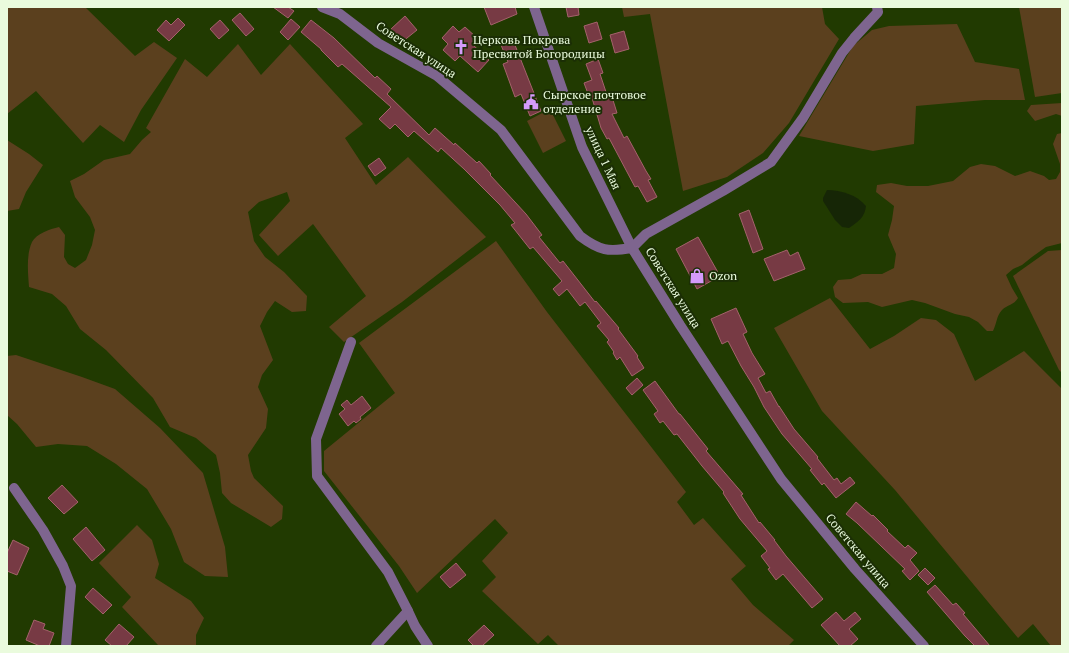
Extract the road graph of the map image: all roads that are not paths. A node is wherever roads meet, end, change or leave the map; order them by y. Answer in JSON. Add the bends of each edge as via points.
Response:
{"nodes":[{"id":1,"x":322,"y":7,"type":"edge"},
{"id":2,"x":534,"y":7,"type":"edge"},
{"id":3,"x":876,"y":7,"type":"edge"},
{"id":4,"x":632,"y":248,"type":"junction"},
{"id":5,"x":351,"y":342,"type":"dead end"},
{"id":6,"x":14,"y":488,"type":"dead end"},
{"id":7,"x":408,"y":611,"type":"junction"},
{"id":8,"x":66,"y":646,"type":"edge"},
{"id":9,"x":376,"y":646,"type":"edge"},
{"id":10,"x":428,"y":646,"type":"edge"},
{"id":11,"x":924,"y":646,"type":"edge"}],
"edges":[{"from":1,"to":4,"type":"street","name":"Советская улица","via":[[340,14],[378,43],[437,76],[501,130],[580,236],[593,246],[606,250]]},
{"from":2,"to":4,"type":"street","name":"улица 1 Мая","via":[[582,147]]},
{"from":3,"to":4,"type":"street","via":[[878,12],[842,53],[803,118],[771,162],[646,234]]},
{"from":4,"to":11,"type":"street","name":"Советская улица","via":[[781,479],[855,569]]},
{"from":5,"to":7,"type":"street","via":[[316,439],[317,476],[388,572]]},
{"from":6,"to":8,"type":"street","via":[[43,530],[71,586]]},
{"from":7,"to":9,"type":"street"},
{"from":7,"to":10,"type":"street"}]}
